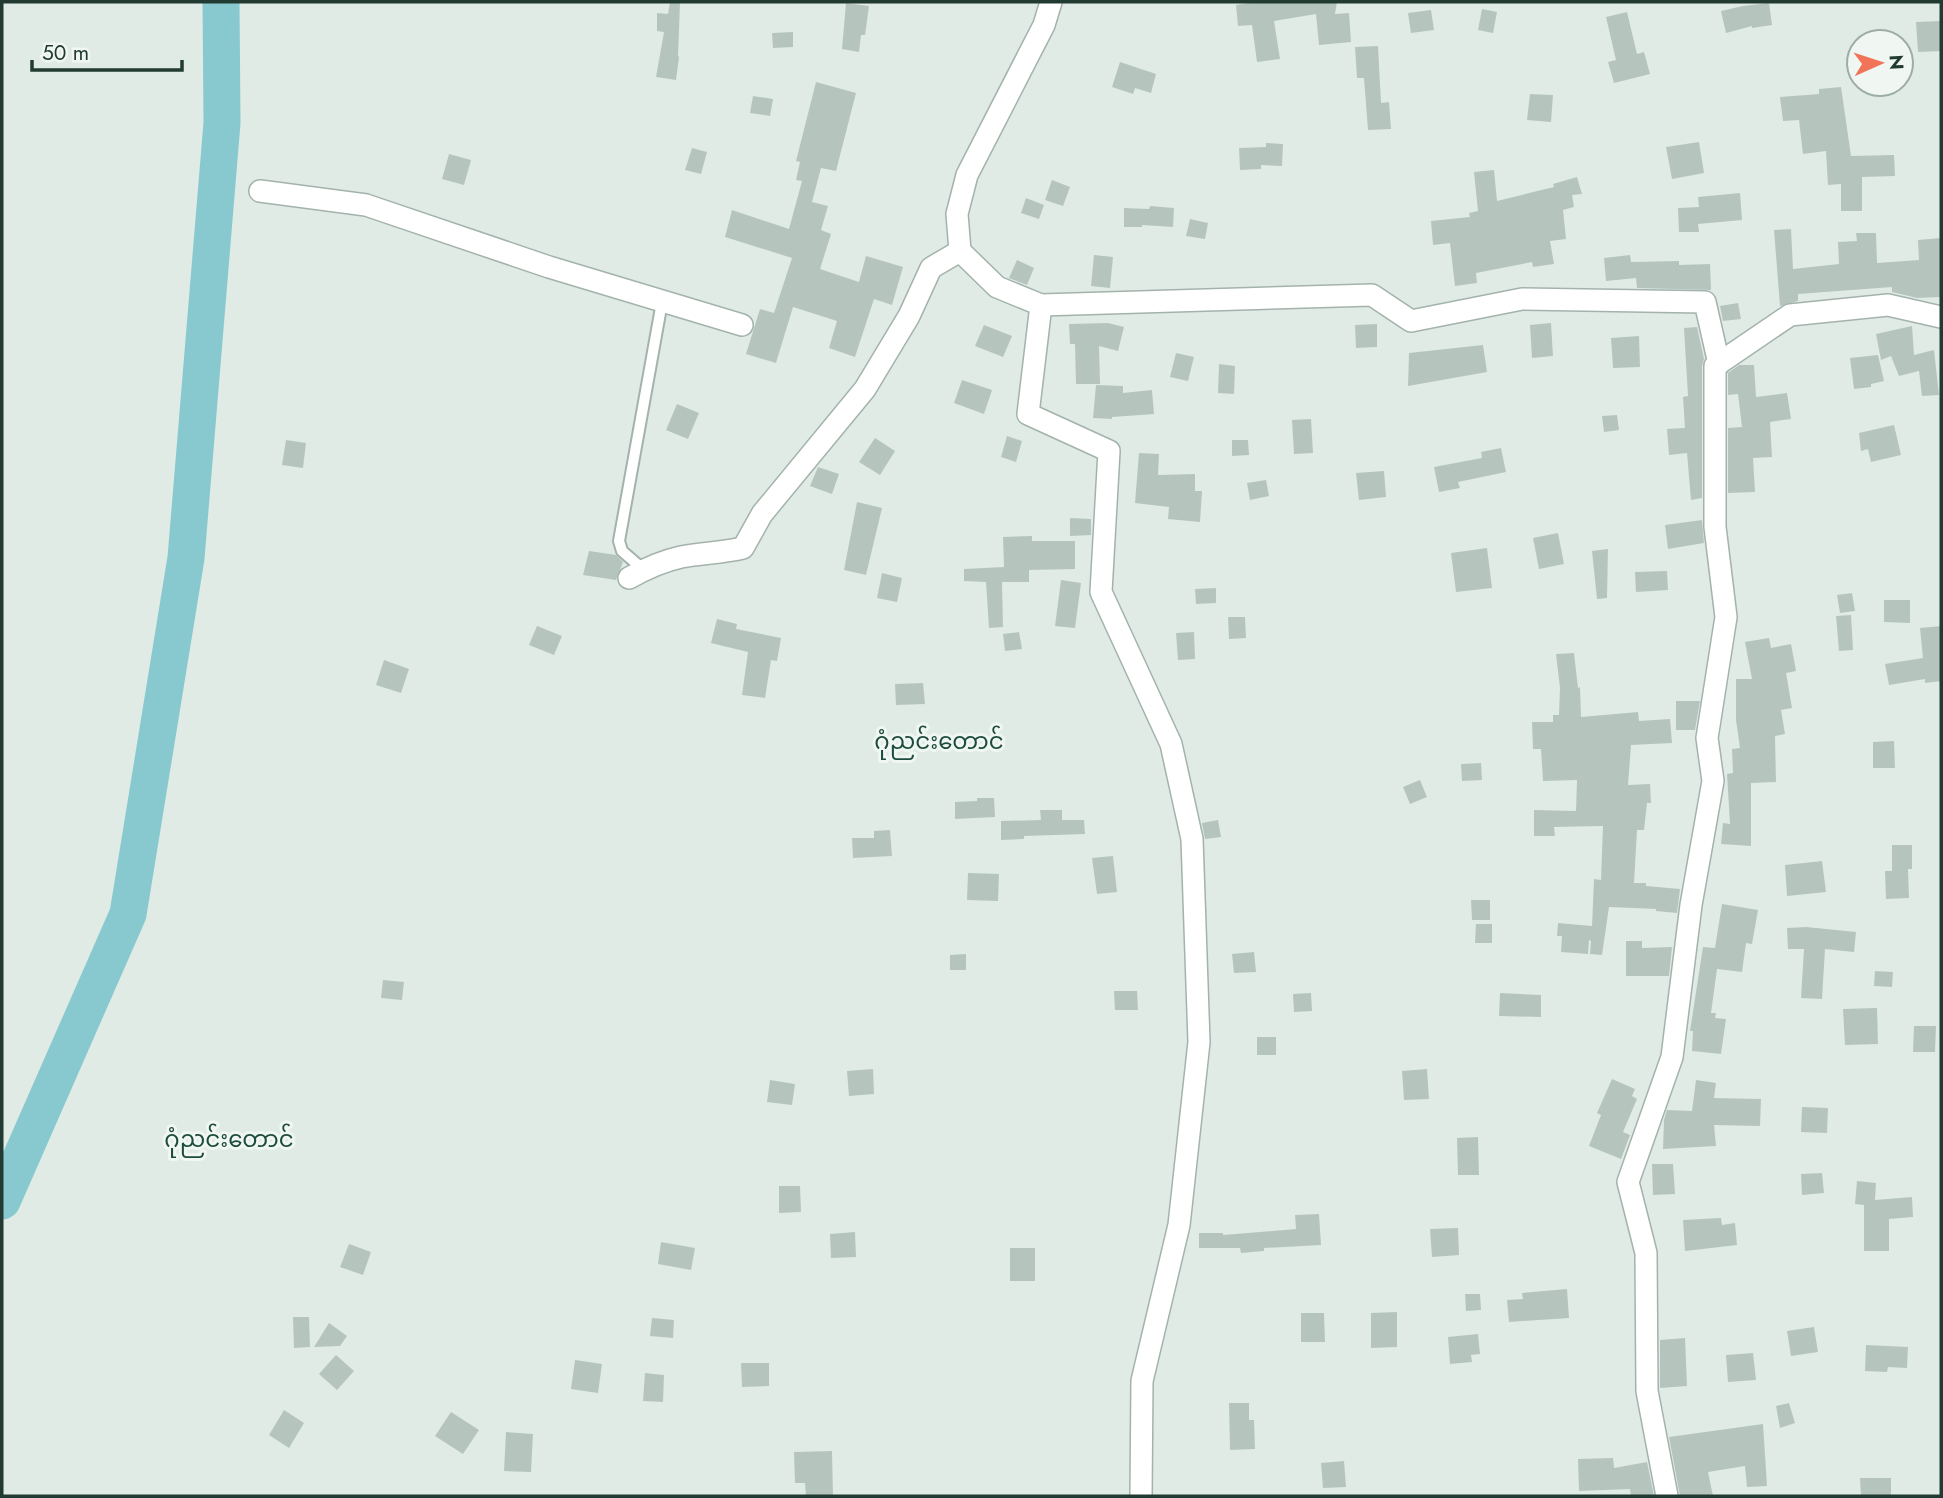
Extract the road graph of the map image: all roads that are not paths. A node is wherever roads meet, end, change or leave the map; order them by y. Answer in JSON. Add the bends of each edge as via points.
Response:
{"nodes":[{"id":1,"x":1051,"y":2,"type":"edge"},
{"id":2,"x":260,"y":191,"type":"dead end"},
{"id":3,"x":960,"y":251,"type":"junction"},
{"id":4,"x":662,"y":302,"type":"junction"},
{"id":5,"x":1041,"y":305,"type":"junction"},
{"id":6,"x":1941,"y":317,"type":"edge"},
{"id":7,"x":742,"y":325,"type":"dead end"},
{"id":8,"x":1718,"y":364,"type":"junction"},
{"id":9,"x":636,"y":574,"type":"joint"},
{"id":10,"x":1141,"y":1496,"type":"edge"},
{"id":11,"x":1667,"y":1496,"type":"edge"}],
"edges":[{"from":1,"to":3,"type":"street","via":[[1044,25],[967,175],[957,214]]},
{"from":2,"to":4,"type":"street","via":[[366,205]]},
{"from":3,"to":5,"type":"street","via":[[997,287]]},
{"from":3,"to":9,"type":"street","via":[[931,268],[909,316],[865,389],[762,514],[743,548],[681,557]]},
{"from":4,"to":7,"type":"street"},
{"from":4,"to":9,"type":"lane","via":[[620,541]]},
{"from":5,"to":8,"type":"street","via":[[1372,295],[1411,321],[1522,299],[1705,302]]},
{"from":5,"to":10,"type":"street","via":[[1028,414],[1109,451],[1101,592],[1171,744],[1192,839],[1199,1042],[1179,1225],[1142,1381]]},
{"from":6,"to":8,"type":"street","via":[[1888,305],[1790,315]]},
{"from":8,"to":11,"type":"street","via":[[1715,527],[1726,617],[1707,738],[1713,781],[1691,905],[1672,1058],[1628,1182],[1646,1253],[1647,1391]]}]}
